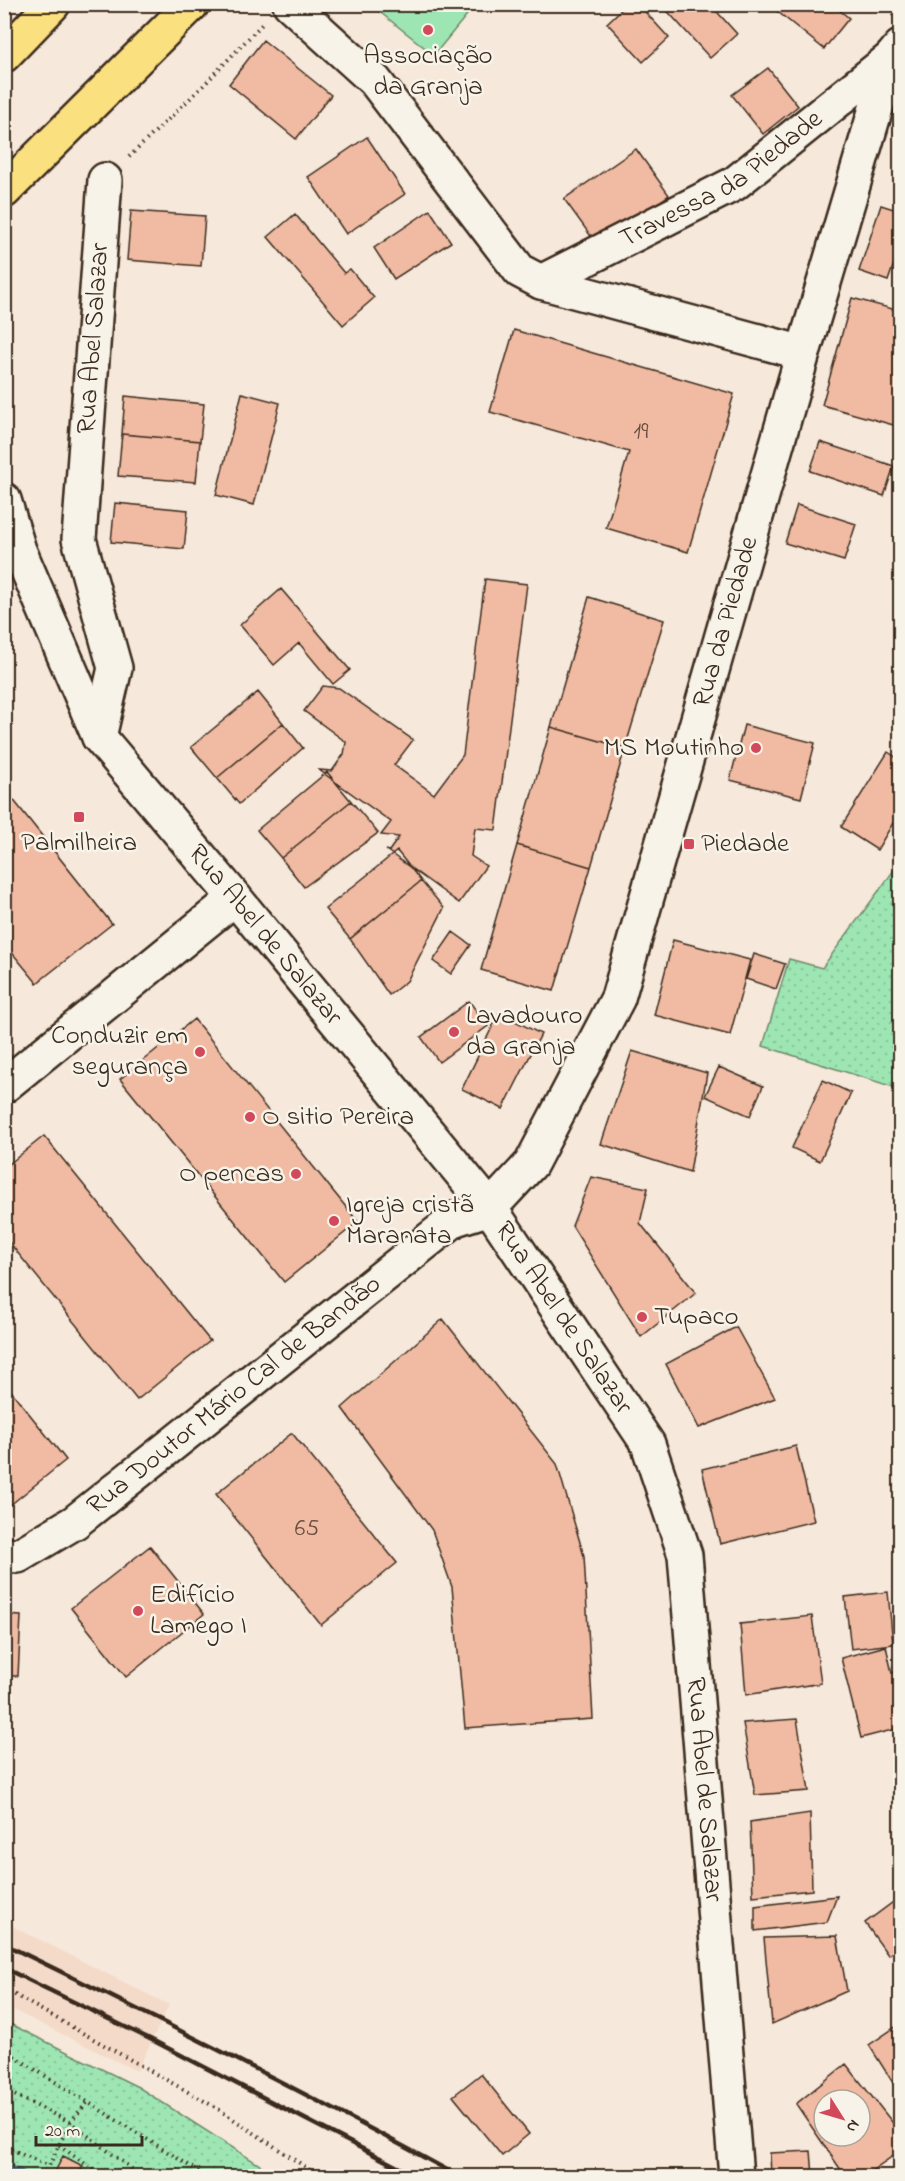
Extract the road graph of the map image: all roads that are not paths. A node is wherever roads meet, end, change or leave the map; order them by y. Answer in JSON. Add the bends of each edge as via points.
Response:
{"nodes":[{"id":1,"x":53,"y":4,"type":"edge"},
{"id":2,"x":192,"y":4,"type":"edge"},
{"id":3,"x":278,"y":13,"type":"edge"},
{"id":4,"x":896,"y":52,"type":"edge"},
{"id":5,"x":4,"y":54,"type":"edge"},
{"id":6,"x":105,"y":180,"type":"road end"},
{"id":7,"x":4,"y":191,"type":"edge"},
{"id":8,"x":541,"y":282,"type":"junction"},
{"id":9,"x":803,"y":353,"type":"junction"},
{"id":10,"x":4,"y":500,"type":"edge"},
{"id":11,"x":99,"y":737,"type":"junction"},
{"id":12,"x":235,"y":898,"type":"junction"},
{"id":13,"x":4,"y":1086,"type":"edge"},
{"id":14,"x":490,"y":1208,"type":"junction"},
{"id":15,"x":4,"y":1555,"type":"edge"},
{"id":16,"x":736,"y":2176,"type":"edge"}],
"edges":[{"from":1,"to":5,"type":"highway"},
{"from":2,"to":7,"type":"highway"},
{"from":3,"to":8,"type":"street","via":[[375,81],[520,271]]},
{"from":4,"to":8,"type":"street","name":"Travessa da Piedade","via":[[734,184]]},
{"from":4,"to":9,"type":"street","name":"Rua da Piedade"},
{"from":6,"to":11,"type":"street","name":"Rua Abel Salazar","via":[[79,539],[115,668]]},
{"from":8,"to":9,"type":"street"},
{"from":9,"to":14,"type":"street","name":"Rua da Piedade","via":[[618,998],[531,1164]]},
{"from":10,"to":11,"type":"street","name":"Rua Abel de Salazar","via":[[19,550]]},
{"from":11,"to":12,"type":"street","name":"Rua Abel de Salazar"},
{"from":12,"to":13,"type":"street"},
{"from":12,"to":14,"type":"street","name":"Rua Abel de Salazar"},
{"from":14,"to":15,"type":"street","name":"Rua Doutor Mário Cal de Bandão","via":[[455,1219],[75,1522],[18,1556]]},
{"from":14,"to":16,"type":"street","name":"Rua Abel de Salazar","via":[[648,1444],[685,1555]]}]}
